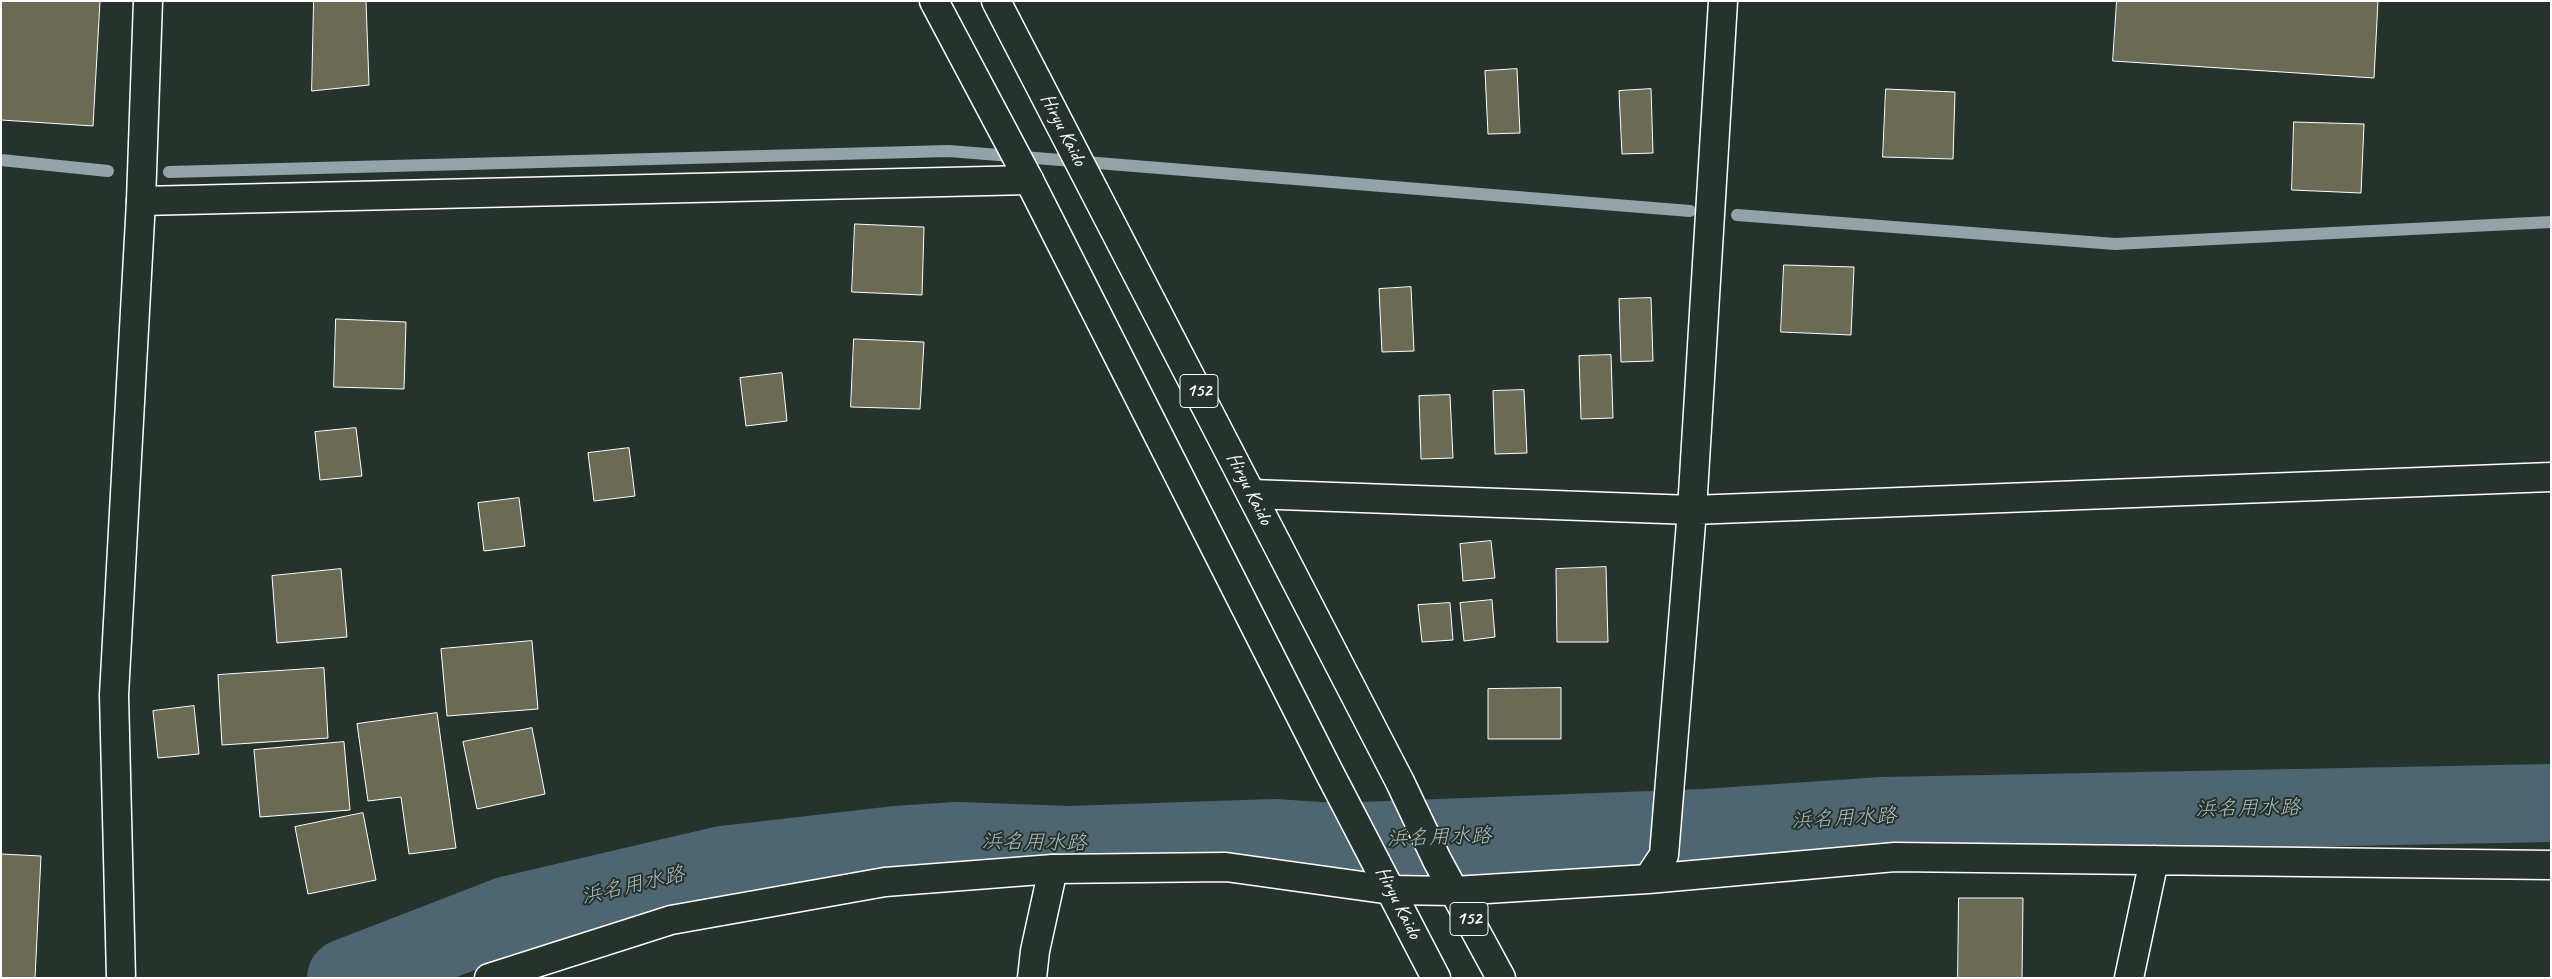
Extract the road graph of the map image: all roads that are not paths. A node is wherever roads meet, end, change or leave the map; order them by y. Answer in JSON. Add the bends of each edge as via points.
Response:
{"nodes":[{"id":1,"x":148,"y":1,"type":"edge"},
{"id":2,"x":934,"y":1,"type":"edge"},
{"id":3,"x":996,"y":1,"type":"edge"},
{"id":4,"x":1723,"y":1,"type":"edge"},
{"id":5,"x":1029,"y":180,"type":"junction"},
{"id":6,"x":141,"y":202,"type":"junction"},
{"id":7,"x":2551,"y":477,"type":"edge"},
{"id":8,"x":1252,"y":494,"type":"junction"},
{"id":9,"x":1692,"y":510,"type":"junction"},
{"id":10,"x":2154,"y":860,"type":"junction"},
{"id":11,"x":2551,"y":865,"type":"edge"},
{"id":12,"x":1053,"y":869,"type":"junction"},
{"id":13,"x":1648,"y":879,"type":"junction"},
{"id":14,"x":1391,"y":890,"type":"junction"},
{"id":15,"x":1454,"y":891,"type":"junction"},
{"id":16,"x":121,"y":978,"type":"edge"},
{"id":17,"x":489,"y":978,"type":"edge"},
{"id":18,"x":1032,"y":978,"type":"edge"},
{"id":19,"x":1436,"y":978,"type":"edge"},
{"id":20,"x":1501,"y":978,"type":"edge"},
{"id":21,"x":2129,"y":978,"type":"edge"}],
"edges":[{"from":1,"to":6,"type":"main road"},
{"from":2,"to":5,"type":"main road","name":"Hiryu Kaido"},
{"from":3,"to":8,"type":"main road","name":"Hiryu Kaido","number":"152"},
{"from":4,"to":9,"type":"main road"},
{"from":5,"to":6,"type":"main road"},
{"from":5,"to":14,"type":"main road","name":"Hiryu Kaido"},
{"from":6,"to":16,"type":"main road","via":[[114,695]]},
{"from":7,"to":9,"type":"main road"},
{"from":8,"to":9,"type":"main road"},
{"from":8,"to":15,"type":"main road","name":"Hiryu Kaido","number":"152"},
{"from":9,"to":13,"type":"main road","via":[[1664,855]]},
{"from":10,"to":11,"type":"main road"},
{"from":10,"to":13,"type":"main road","via":[[1895,857]]},
{"from":10,"to":21,"type":"main road"},
{"from":12,"to":14,"type":"main road","via":[[1226,867]]},
{"from":12,"to":17,"type":"main road","via":[[885,882],[671,920]]},
{"from":12,"to":18,"type":"main road"},
{"from":13,"to":15,"type":"main road"},
{"from":14,"to":15,"type":"main road"},
{"from":14,"to":19,"type":"main road","name":"Hiryu Kaido"},
{"from":15,"to":20,"type":"main road","name":"Hiryu Kaido","number":"152"}]}
